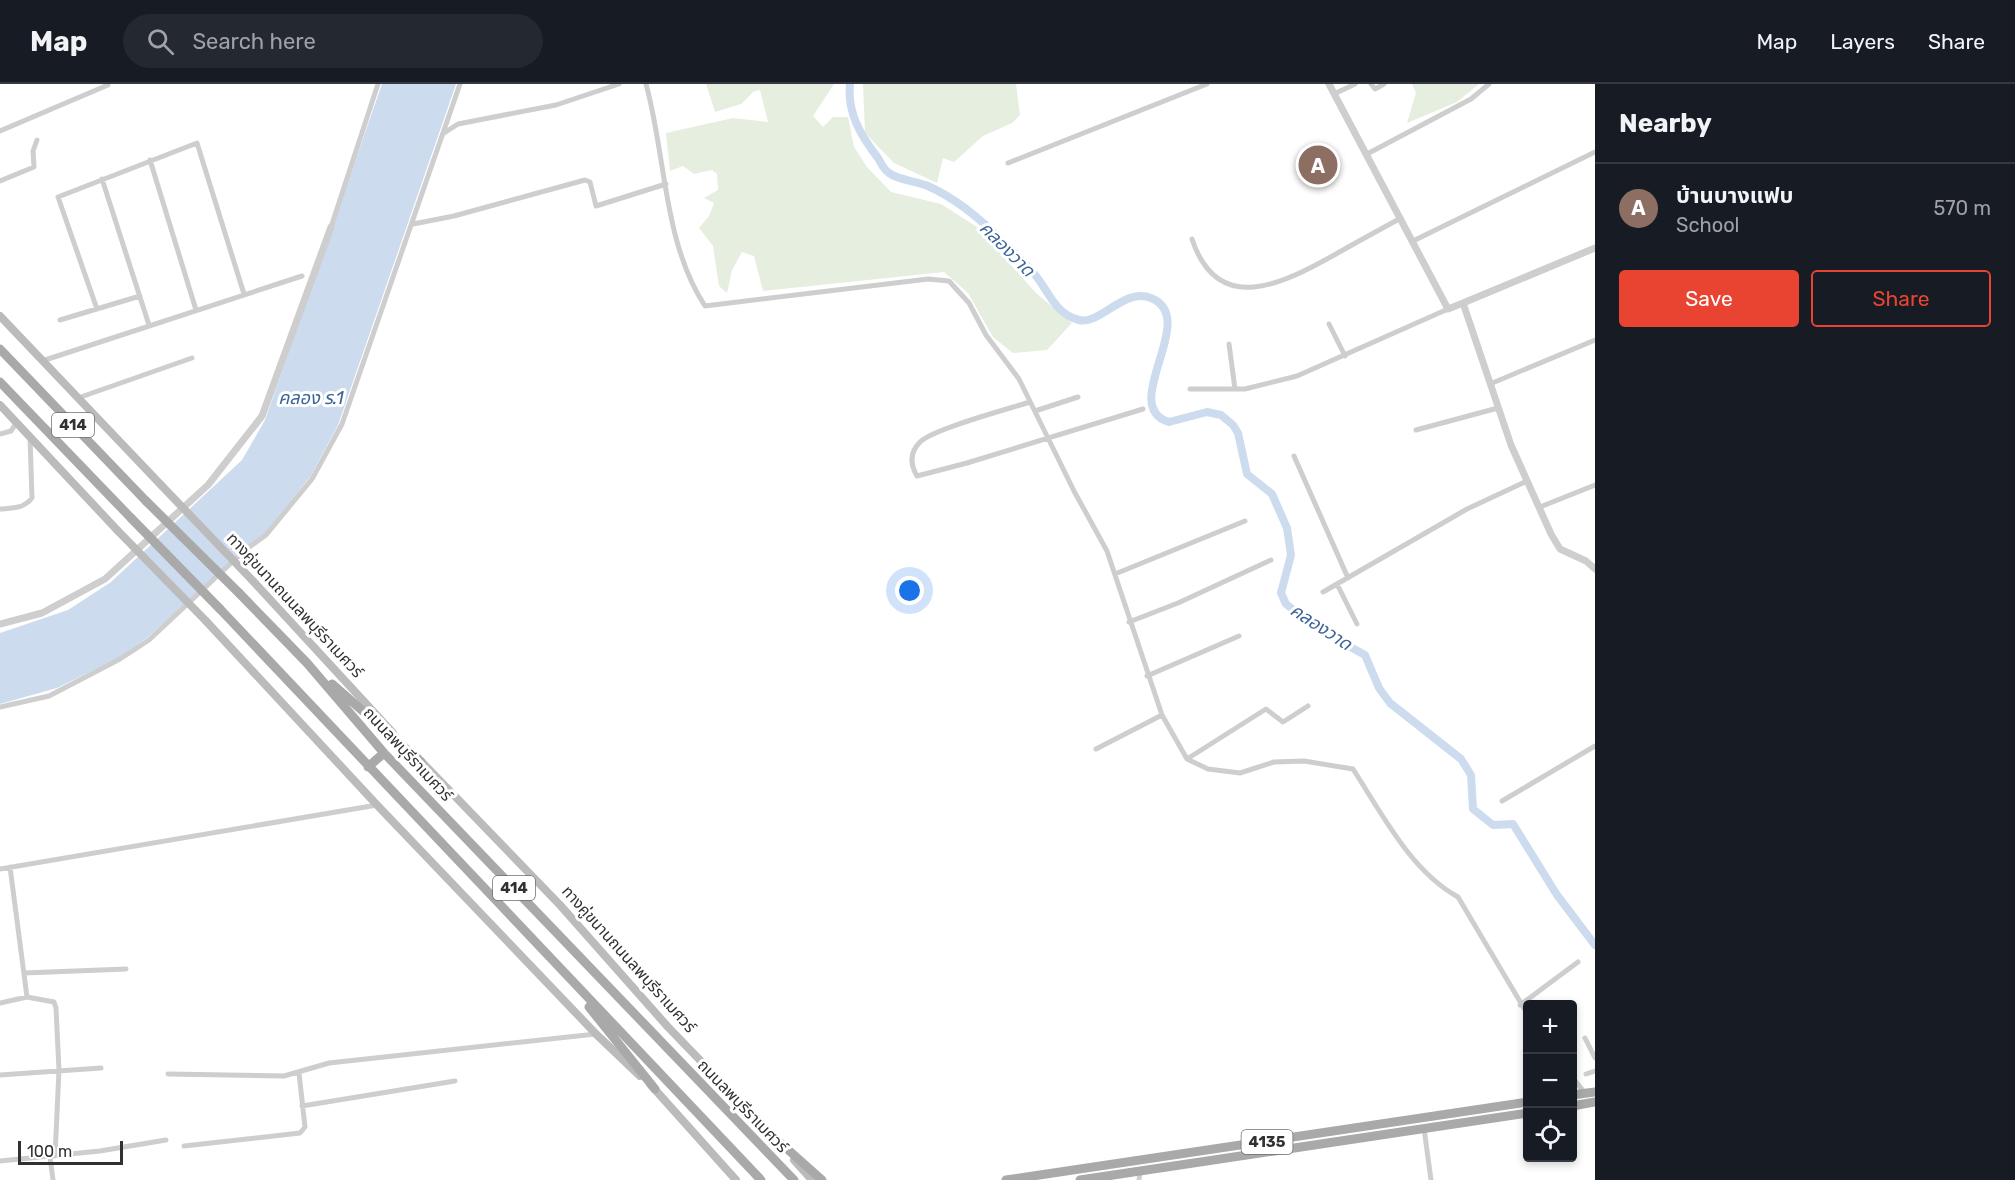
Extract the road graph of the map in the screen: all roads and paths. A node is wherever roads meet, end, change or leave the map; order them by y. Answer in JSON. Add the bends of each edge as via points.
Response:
{"nodes":[{"id":1,"x":378,"y":84,"type":"edge"},
{"id":2,"x":460,"y":84,"type":"edge"},
{"id":3,"x":619,"y":84,"type":"edge"},
{"id":4,"x":646,"y":84,"type":"edge"},
{"id":5,"x":1207,"y":84,"type":"edge"},
{"id":6,"x":1329,"y":84,"type":"edge"},
{"id":7,"x":1354,"y":84,"type":"edge"},
{"id":8,"x":1371,"y":84,"type":"edge"},
{"id":9,"x":1384,"y":84,"type":"edge"},
{"id":10,"x":1489,"y":84,"type":"edge"},
{"id":11,"x":108,"y":85,"type":"edge"},
{"id":12,"x":1334,"y":94,"type":"junction"},
{"id":13,"x":0,"y":131,"type":"edge"},
{"id":14,"x":444,"y":133,"type":"junction"},
{"id":15,"x":37,"y":140,"type":"dead end"},
{"id":16,"x":1595,"y":152,"type":"edge"},
{"id":17,"x":1367,"y":154,"type":"junction"},
{"id":18,"x":150,"y":160,"type":"junction"},
{"id":19,"x":1008,"y":163,"type":"dead end"},
{"id":20,"x":102,"y":179,"type":"junction"},
{"id":21,"x":0,"y":181,"type":"edge"},
{"id":22,"x":666,"y":184,"type":"junction"},
{"id":23,"x":1401,"y":218,"type":"junction"},
{"id":24,"x":412,"y":224,"type":"junction"},
{"id":25,"x":331,"y":227,"type":"joint"},
{"id":26,"x":1192,"y":239,"type":"dead end"},
{"id":27,"x":1413,"y":241,"type":"junction"},
{"id":28,"x":1595,"y":248,"type":"edge"},
{"id":29,"x":302,"y":276,"type":"dead end"},
{"id":30,"x":244,"y":294,"type":"junction"},
{"id":31,"x":140,"y":296,"type":"junction"},
{"id":32,"x":1463,"y":303,"type":"junction"},
{"id":33,"x":97,"y":309,"type":"junction"},
{"id":34,"x":1448,"y":309,"type":"junction"},
{"id":35,"x":196,"y":310,"type":"junction"},
{"id":36,"x":0,"y":316,"type":"edge"},
{"id":37,"x":60,"y":320,"type":"dead end"},
{"id":38,"x":1329,"y":324,"type":"dead end"},
{"id":39,"x":149,"y":325,"type":"junction"},
{"id":40,"x":1595,"y":340,"type":"edge"},
{"id":41,"x":1229,"y":344,"type":"dead end"},
{"id":42,"x":0,"y":349,"type":"edge"},
{"id":43,"x":1345,"y":356,"type":"junction"},
{"id":44,"x":192,"y":358,"type":"dead end"},
{"id":45,"x":42,"y":361,"type":"junction"},
{"id":46,"x":0,"y":382,"type":"edge"},
{"id":47,"x":1490,"y":384,"type":"junction"},
{"id":48,"x":1190,"y":389,"type":"dead end"},
{"id":49,"x":1235,"y":389,"type":"junction"},
{"id":50,"x":1078,"y":397,"type":"dead end"},
{"id":51,"x":78,"y":398,"type":"junction"},
{"id":52,"x":1030,"y":402,"type":"junction"},
{"id":53,"x":0,"y":405,"type":"edge"},
{"id":54,"x":1498,"y":408,"type":"junction"},
{"id":55,"x":1143,"y":409,"type":"dead end"},
{"id":56,"x":1035,"y":411,"type":"junction"},
{"id":57,"x":17,"y":422,"type":"junction"},
{"id":58,"x":1416,"y":430,"type":"dead end"},
{"id":59,"x":0,"y":434,"type":"edge"},
{"id":60,"x":30,"y":437,"type":"junction"},
{"id":61,"x":1048,"y":438,"type":"junction"},
{"id":62,"x":1294,"y":456,"type":"dead end"},
{"id":63,"x":1527,"y":481,"type":"junction"},
{"id":64,"x":1595,"y":485,"type":"edge"},
{"id":65,"x":1540,"y":507,"type":"junction"},
{"id":66,"x":0,"y":509,"type":"edge"},
{"id":67,"x":1245,"y":521,"type":"dead end"},
{"id":68,"x":1271,"y":560,"type":"dead end"},
{"id":69,"x":1595,"y":569,"type":"edge"},
{"id":70,"x":1115,"y":574,"type":"junction"},
{"id":71,"x":1348,"y":578,"type":"junction"},
{"id":72,"x":1337,"y":584,"type":"junction"},
{"id":73,"x":1323,"y":592,"type":"dead end"},
{"id":74,"x":1129,"y":622,"type":"junction"},
{"id":75,"x":0,"y":624,"type":"edge"},
{"id":76,"x":1357,"y":624,"type":"dead end"},
{"id":77,"x":1239,"y":636,"type":"dead end"},
{"id":78,"x":307,"y":663,"type":"junction"},
{"id":79,"x":1147,"y":676,"type":"junction"},
{"id":80,"x":1308,"y":706,"type":"dead end"},
{"id":81,"x":0,"y":707,"type":"edge"},
{"id":82,"x":1162,"y":715,"type":"junction"},
{"id":83,"x":1595,"y":746,"type":"edge"},
{"id":84,"x":1096,"y":749,"type":"dead end"},
{"id":85,"x":384,"y":753,"type":"junction"},
{"id":86,"x":1187,"y":759,"type":"junction"},
{"id":87,"x":421,"y":762,"type":"junction"},
{"id":88,"x":368,"y":767,"type":"junction"},
{"id":89,"x":1502,"y":801,"type":"dead end"},
{"id":90,"x":377,"y":806,"type":"junction"},
{"id":91,"x":10,"y":867,"type":"junction"},
{"id":92,"x":0,"y":868,"type":"edge"},
{"id":93,"x":548,"y":957,"type":"junction"},
{"id":94,"x":1578,"y":962,"type":"dead end"},
{"id":95,"x":126,"y":969,"type":"dead end"},
{"id":96,"x":24,"y":974,"type":"junction"},
{"id":97,"x":27,"y":997,"type":"junction"},
{"id":98,"x":0,"y":1002,"type":"edge"},
{"id":99,"x":1520,"y":1005,"type":"junction"},
{"id":100,"x":1523,"y":1009,"type":"edge"},
{"id":101,"x":596,"y":1034,"type":"junction"},
{"id":102,"x":1585,"y":1038,"type":"dead end"},
{"id":103,"x":1595,"y":1058,"type":"edge"},
{"id":104,"x":101,"y":1068,"type":"dead end"},
{"id":105,"x":59,"y":1070,"type":"junction"},
{"id":106,"x":1595,"y":1071,"type":"edge"},
{"id":107,"x":299,"y":1073,"type":"junction"},
{"id":108,"x":168,"y":1074,"type":"dead end"},
{"id":109,"x":1586,"y":1074,"type":"dead end"},
{"id":110,"x":0,"y":1075,"type":"edge"},
{"id":111,"x":455,"y":1081,"type":"dead end"},
{"id":112,"x":1577,"y":1081,"type":"edge"},
{"id":113,"x":655,"y":1089,"type":"junction"},
{"id":114,"x":1590,"y":1093,"type":"edge"},
{"id":115,"x":1595,"y":1102,"type":"edge"},
{"id":116,"x":1523,"y":1103,"type":"edge"},
{"id":117,"x":1577,"y":1105,"type":"edge"},
{"id":118,"x":302,"y":1106,"type":"junction"},
{"id":119,"x":1523,"y":1114,"type":"edge"},
{"id":120,"x":1424,"y":1128,"type":"junction"},
{"id":121,"x":776,"y":1139,"type":"junction"},
{"id":122,"x":166,"y":1140,"type":"dead end"},
{"id":123,"x":184,"y":1146,"type":"dead end"},
{"id":124,"x":52,"y":1157,"type":"junction"},
{"id":125,"x":0,"y":1161,"type":"edge"},
{"id":126,"x":1139,"y":1175,"type":"edge"},
{"id":127,"x":760,"y":1178,"type":"edge"},
{"id":128,"x":53,"y":1180,"type":"edge"},
{"id":129,"x":736,"y":1180,"type":"edge"},
{"id":130,"x":794,"y":1180,"type":"edge"},
{"id":131,"x":812,"y":1180,"type":"edge"},
{"id":132,"x":822,"y":1180,"type":"edge"},
{"id":133,"x":1006,"y":1180,"type":"edge"},
{"id":134,"x":1080,"y":1180,"type":"edge"},
{"id":135,"x":1431,"y":1180,"type":"edge"}],
"edges":[{"from":1,"to":25,"type":"street"},
{"from":2,"to":14,"type":"street"},
{"from":3,"to":14,"type":"street","via":[[556,105],[458,124]]},
{"from":4,"to":22,"type":"street"},
{"from":5,"to":19,"type":"street"},
{"from":6,"to":12,"type":"street"},
{"from":7,"to":12,"type":"street"},
{"from":8,"to":9,"type":"street","via":[[1375,89]]},
{"from":10,"to":17,"type":"street","via":[[1471,99]]},
{"from":11,"to":13,"type":"street"},
{"from":12,"to":17,"type":"street"},
{"from":14,"to":24,"type":"street"},
{"from":15,"to":21,"type":"street","via":[[34,167]]},
{"from":16,"to":27,"type":"street"},
{"from":17,"to":23,"type":"street"},
{"from":18,"to":20,"type":"street"},
{"from":18,"to":30,"type":"street","via":[[197,143]]},
{"from":18,"to":35,"type":"street"},
{"from":20,"to":31,"type":"street"},
{"from":20,"to":33,"type":"street","via":[[58,197]]},
{"from":22,"to":24,"type":"street","via":[[596,206],[590,182],[585,180]]},
{"from":22,"to":52,"type":"street","via":[[675,232],[694,290],[705,306],[928,279],[949,281],[969,303]]},
{"from":23,"to":26,"type":"street","via":[[1296,276],[1268,286],[1233,286],[1218,280],[1202,263]]},
{"from":23,"to":27,"type":"street"},
{"from":24,"to":81,"type":"street","via":[[342,424],[312,478],[266,535],[149,640],[120,659],[49,696]]},
{"from":25,"to":75,"type":"street","via":[[262,416],[208,485],[105,579],[42,613]]},
{"from":27,"to":34,"type":"street"},
{"from":28,"to":32,"type":"street"},
{"from":29,"to":30,"type":"street"},
{"from":30,"to":35,"type":"street"},
{"from":31,"to":33,"type":"street"},
{"from":31,"to":39,"type":"street"},
{"from":32,"to":34,"type":"street"},
{"from":32,"to":47,"type":"street"},
{"from":33,"to":37,"type":"street"},
{"from":34,"to":43,"type":"street"},
{"from":35,"to":39,"type":"street"},
{"from":36,"to":45,"type":"main road","name":"ทางคู่ขนานถนนลพบุรีราเมศวร์","number":"414"},
{"from":38,"to":43,"type":"street"},
{"from":39,"to":45,"type":"street"},
{"from":40,"to":47,"type":"street"},
{"from":41,"to":49,"type":"street"},
{"from":42,"to":78,"type":"main road","name":"ถนนลพบุรีราเมศวร์","number":"414","bridge":true},
{"from":43,"to":49,"type":"street","via":[[1290,378]]},
{"from":44,"to":51,"type":"street"},
{"from":45,"to":51,"type":"main road","name":"ทางคู่ขนานถนนลพบุรีราเมศวร์","number":"414"},
{"from":46,"to":88,"type":"main road","number":"414","bridge":true},
{"from":47,"to":54,"type":"street"},
{"from":48,"to":49,"type":"street"},
{"from":50,"to":56,"type":"street"},
{"from":51,"to":87,"type":"main road","name":"ทางคู่ขนานถนนลพบุรีราเมศวร์","number":"414","bridge":true},
{"from":52,"to":56,"type":"street"},
{"from":52,"to":61,"type":"street","via":[[921,441],[912,454],[913,469],[917,476]]},
{"from":53,"to":57,"type":"main road","number":"414"},
{"from":54,"to":58,"type":"street"},
{"from":54,"to":63,"type":"street"},
{"from":55,"to":61,"type":"street"},
{"from":56,"to":61,"type":"street"},
{"from":57,"to":59,"type":"street","via":[[11,430]]},
{"from":57,"to":60,"type":"main road","number":"414"},
{"from":60,"to":66,"type":"street","via":[[32,498],[18,508]]},
{"from":60,"to":90,"type":"main road","number":"414","bridge":true},
{"from":61,"to":70,"type":"street"},
{"from":62,"to":71,"type":"street"},
{"from":63,"to":65,"type":"street"},
{"from":63,"to":71,"type":"street","via":[[1467,509]]},
{"from":64,"to":65,"type":"street"},
{"from":65,"to":69,"type":"street","via":[[1560,549]]},
{"from":67,"to":70,"type":"street"},
{"from":68,"to":74,"type":"street"},
{"from":70,"to":74,"type":"street"},
{"from":71,"to":72,"type":"street"},
{"from":72,"to":73,"type":"street"},
{"from":72,"to":76,"type":"street"},
{"from":74,"to":79,"type":"street"},
{"from":77,"to":79,"type":"street"},
{"from":78,"to":85,"type":"main road","name":"ถนนลพบุรีราเมศวร์","number":"414"},
{"from":78,"to":87,"type":"main road"},
{"from":79,"to":82,"type":"street"},
{"from":80,"to":86,"type":"street","via":[[1282,722],[1266,709]]},
{"from":82,"to":84,"type":"street"},
{"from":82,"to":86,"type":"street"},
{"from":83,"to":89,"type":"street"},
{"from":85,"to":88,"type":"main road"},
{"from":85,"to":130,"type":"main road","name":"ถนนลพบุรีราเมศวร์","number":"414"},
{"from":86,"to":99,"type":"street","via":[[1208,769],[1240,773],[1274,762],[1304,761],[1353,769],[1413,858],[1444,889],[1458,897]]},
{"from":87,"to":121,"type":"main road","name":"ทางคู่ขนานถนนลพบุรีราเมศวร์","number":"414","via":[[560,905],[668,1027]]},
{"from":88,"to":93,"type":"main road","number":"414"},
{"from":90,"to":91,"type":"street"},
{"from":90,"to":101,"type":"main road","number":"414"},
{"from":91,"to":92,"type":"street"},
{"from":91,"to":96,"type":"street"},
{"from":93,"to":113,"type":"main road"},
{"from":93,"to":127,"type":"main road","number":"414"},
{"from":94,"to":99,"type":"street"},
{"from":95,"to":96,"type":"street"},
{"from":96,"to":97,"type":"street"},
{"from":97,"to":98,"type":"street"},
{"from":97,"to":105,"type":"street","via":[[54,1002]]},
{"from":99,"to":100,"type":"street"},
{"from":101,"to":107,"type":"street","via":[[329,1063]]},
{"from":101,"to":113,"type":"main road","number":"414"},
{"from":102,"to":103,"type":"street"},
{"from":104,"to":105,"type":"street"},
{"from":105,"to":110,"type":"street"},
{"from":105,"to":124,"type":"street"},
{"from":106,"to":109,"type":"street"},
{"from":107,"to":108,"type":"street"},
{"from":107,"to":118,"type":"street"},
{"from":111,"to":118,"type":"street"},
{"from":112,"to":114,"type":"street"},
{"from":113,"to":129,"type":"main road","number":"414"},
{"from":115,"to":117,"type":"main road"},
{"from":116,"to":133,"type":"main road","number":"4135"},
{"from":118,"to":123,"type":"street","via":[[305,1127],[300,1133]]},
{"from":119,"to":120,"type":"main road","number":"4135"},
{"from":120,"to":126,"type":"main road","number":"4135"},
{"from":120,"to":135,"type":"street"},
{"from":121,"to":131,"type":"main road","name":"ทางคู่ขนานถนนลพบุรีราเมศวร์","number":"414"},
{"from":121,"to":132,"type":"main road"},
{"from":122,"to":124,"type":"street"},
{"from":124,"to":125,"type":"street"},
{"from":124,"to":128,"type":"street"},
{"from":126,"to":134,"type":"main road","number":"4135"}]}
